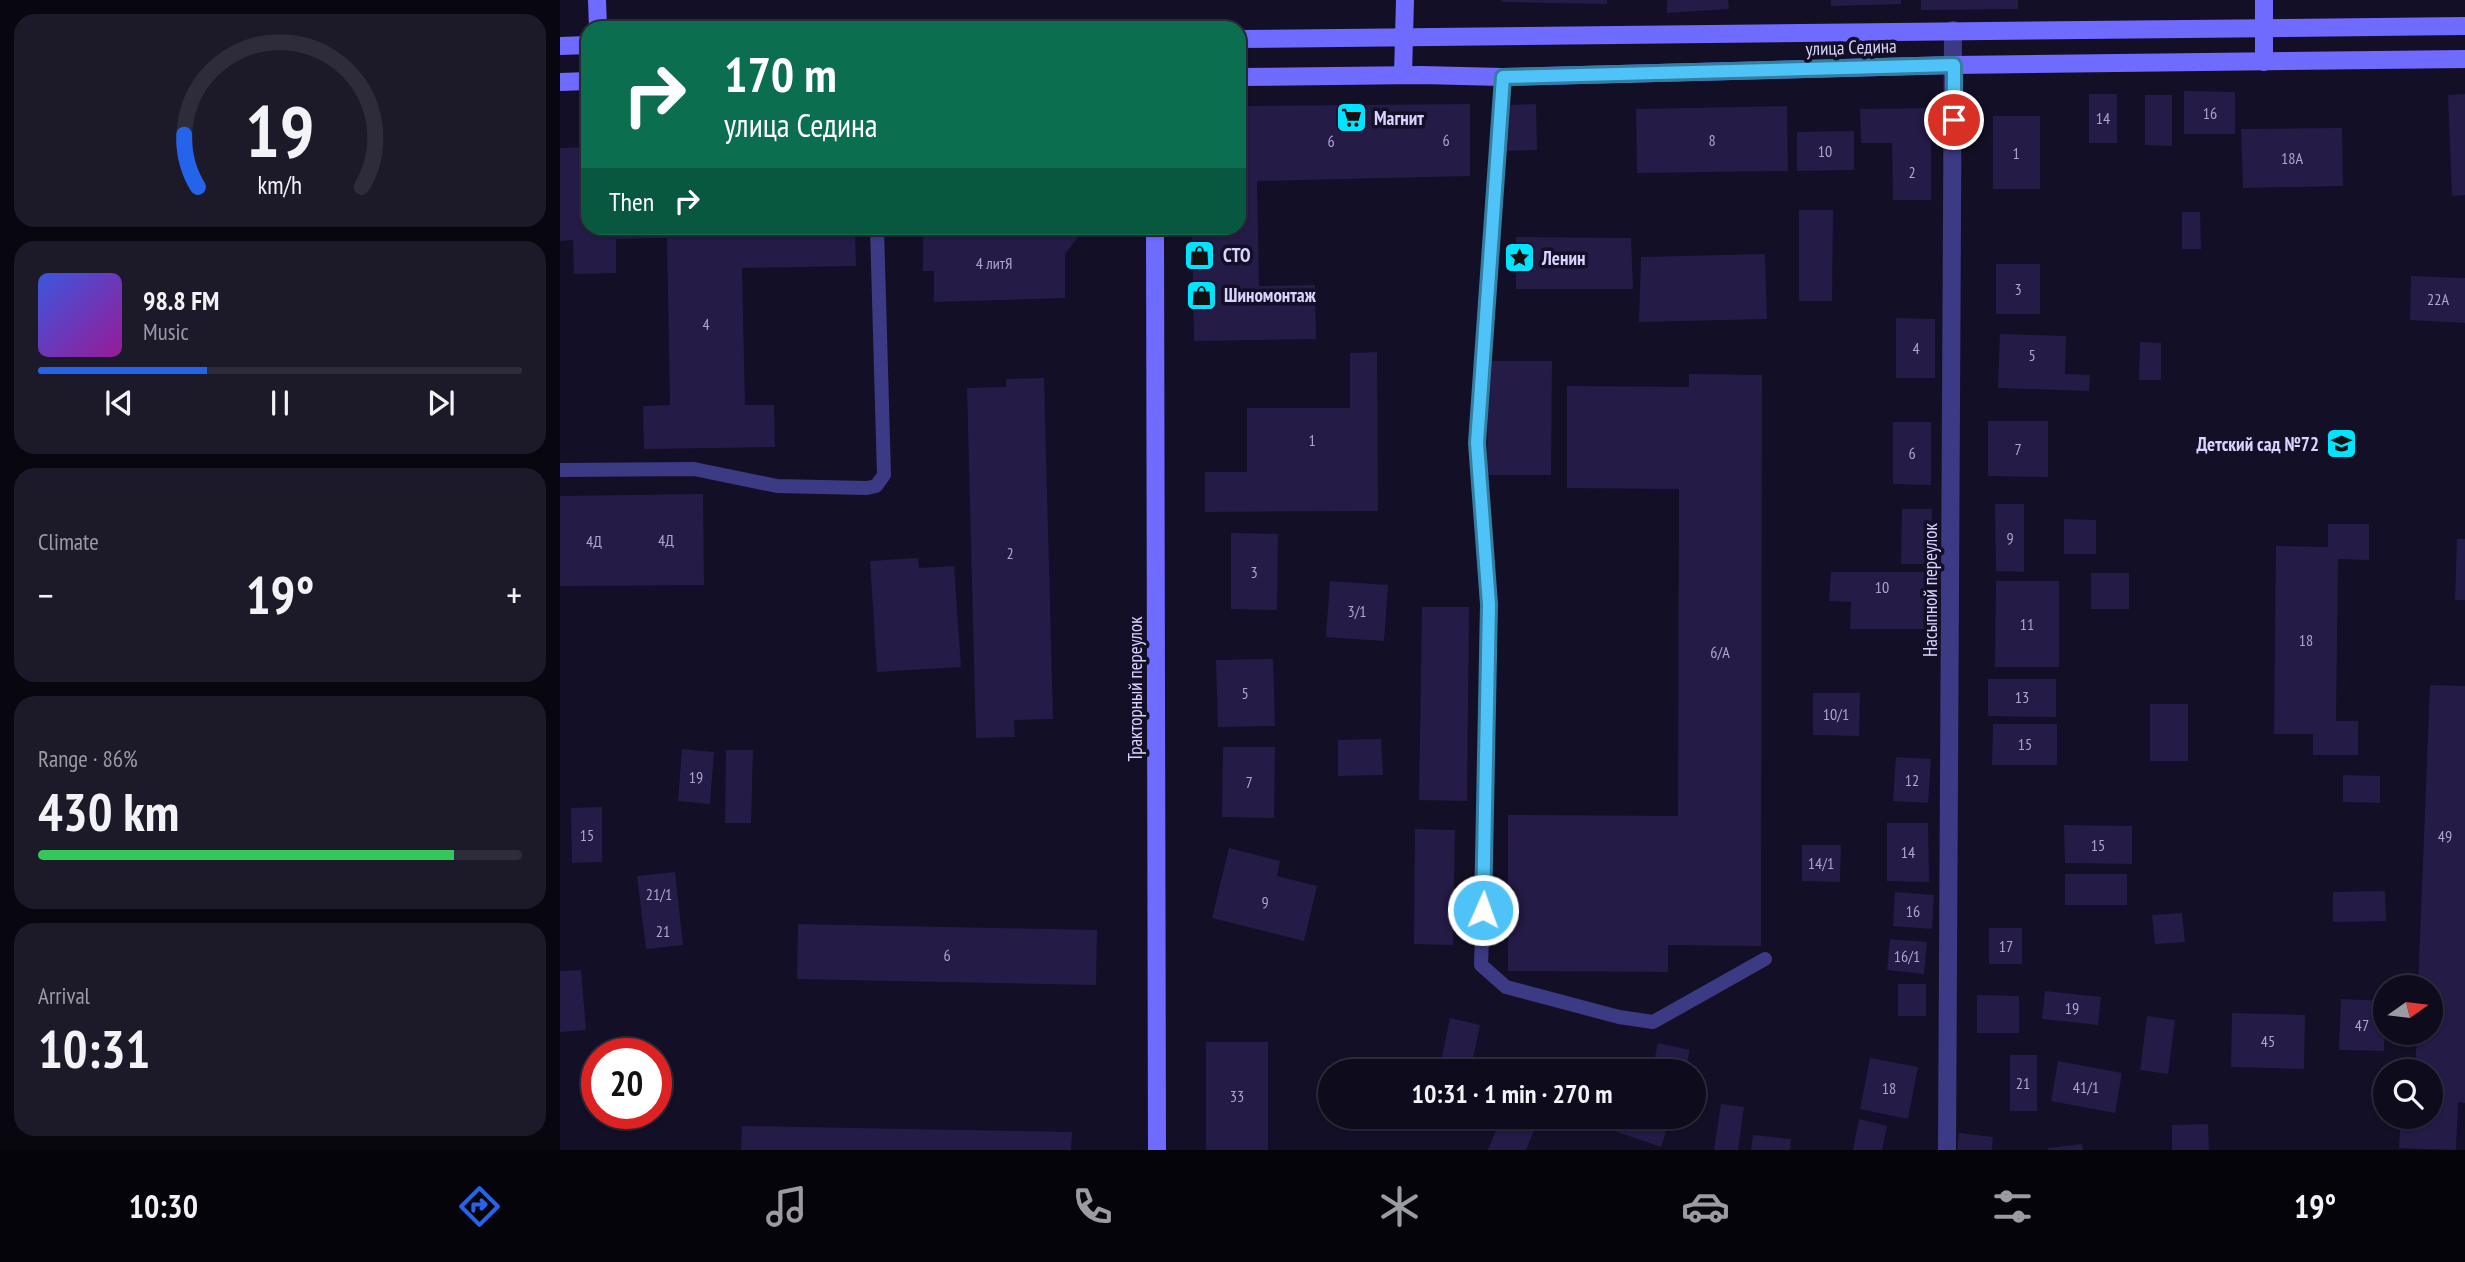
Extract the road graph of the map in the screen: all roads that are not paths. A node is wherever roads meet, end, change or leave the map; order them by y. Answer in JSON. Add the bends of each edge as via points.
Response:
{"nodes":[{"id":1,"x":597,"y":0,"type":"edge"},
{"id":2,"x":1405,"y":0,"type":"edge"},
{"id":3,"x":2264,"y":0,"type":"edge"},
{"id":4,"x":598,"y":21,"type":"edge"},
{"id":5,"x":2465,"y":26,"type":"edge"},
{"id":6,"x":2264,"y":29,"type":"junction"},
{"id":7,"x":1953,"y":30,"type":"junction"},
{"id":8,"x":1246,"y":39,"type":"edge"},
{"id":9,"x":1403,"y":39,"type":"junction"},
{"id":10,"x":581,"y":45,"type":"edge"},
{"id":11,"x":560,"y":46,"type":"edge"},
{"id":12,"x":2465,"y":59,"type":"edge"},
{"id":13,"x":2264,"y":62,"type":"junction"},
{"id":14,"x":1954,"y":65,"type":"junction"},
{"id":15,"x":1403,"y":75,"type":"junction"},
{"id":16,"x":1503,"y":77,"type":"junction"},
{"id":17,"x":1246,"y":78,"type":"edge"},
{"id":18,"x":581,"y":81,"type":"edge"},
{"id":19,"x":560,"y":82,"type":"edge"},
{"id":20,"x":877,"y":235,"type":"edge"},
{"id":21,"x":1155,"y":235,"type":"edge"},
{"id":22,"x":560,"y":470,"type":"edge"},
{"id":23,"x":1765,"y":959,"type":"dead end"},
{"id":24,"x":1157,"y":1150,"type":"edge"},
{"id":25,"x":1947,"y":1150,"type":"edge"}],
"edges":[{"from":1,"to":4,"type":"street"},
{"from":2,"to":9,"type":"street"},
{"from":3,"to":6,"type":"street"},
{"from":5,"to":6,"type":"street","name":"улица Седина"},
{"from":6,"to":7,"type":"street","name":"улица Седина"},
{"from":6,"to":13,"type":"street"},
{"from":7,"to":9,"type":"street","name":"улица Седина"},
{"from":7,"to":14,"type":"street","name":"Насыпной переулок"},
{"from":8,"to":9,"type":"street","name":"улица Седина"},
{"from":9,"to":15,"type":"street"},
{"from":10,"to":11,"type":"street"},
{"from":12,"to":13,"type":"street","name":"улица Седина"},
{"from":13,"to":14,"type":"street","name":"улица Седина"},
{"from":14,"to":16,"type":"street","name":"улица Седина"},
{"from":14,"to":25,"type":"street","name":"Насыпной переулок"},
{"from":15,"to":16,"type":"street","name":"улица Седина"},
{"from":15,"to":17,"type":"street","name":"улица Седина"},
{"from":16,"to":23,"type":"lane","via":[[1477,443],[1489,604],[1480,965],[1506,987],[1653,1022]]},
{"from":18,"to":19,"type":"street"},
{"from":20,"to":22,"type":"lane","via":[[884,475],[876,486],[777,485],[694,469]]},
{"from":21,"to":24,"type":"street","name":"Тракторный переулок"}]}
